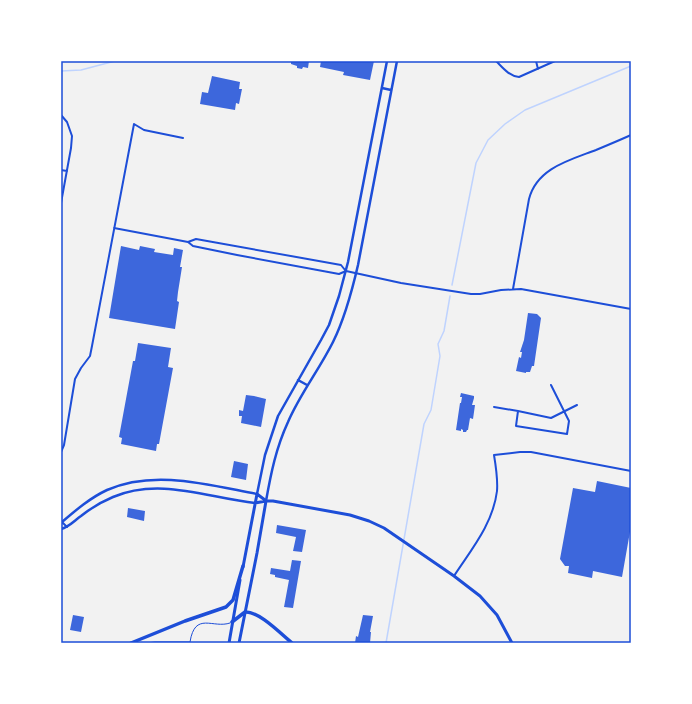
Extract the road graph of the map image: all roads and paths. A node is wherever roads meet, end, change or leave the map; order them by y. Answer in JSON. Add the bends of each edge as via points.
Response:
{"nodes":[{"id":1,"x":387,"y":61,"type":"edge"},
{"id":2,"x":397,"y":61,"type":"edge"},
{"id":3,"x":496,"y":61,"type":"edge"},
{"id":4,"x":536,"y":61,"type":"edge"},
{"id":5,"x":555,"y":61,"type":"edge"},
{"id":6,"x":538,"y":69,"type":"junction"},
{"id":7,"x":382,"y":88,"type":"junction"},
{"id":8,"x":391,"y":90,"type":"junction"},
{"id":9,"x":61,"y":115,"type":"edge"},
{"id":10,"x":631,"y":135,"type":"edge"},
{"id":11,"x":183,"y":138,"type":"dead end"},
{"id":12,"x":61,"y":170,"type":"edge"},
{"id":13,"x":67,"y":171,"type":"junction"},
{"id":14,"x":61,"y":203,"type":"edge"},
{"id":15,"x":114,"y":228,"type":"junction"},
{"id":16,"x":188,"y":242,"type":"junction"},
{"id":17,"x":346,"y":271,"type":"junction"},
{"id":18,"x":356,"y":274,"type":"junction"},
{"id":19,"x":513,"y":289,"type":"junction"},
{"id":20,"x":631,"y":309,"type":"edge"},
{"id":21,"x":298,"y":380,"type":"junction"},
{"id":22,"x":307,"y":385,"type":"junction"},
{"id":23,"x":551,"y":385,"type":"dead end"},
{"id":24,"x":577,"y":405,"type":"dead end"},
{"id":25,"x":494,"y":407,"type":"dead end"},
{"id":26,"x":518,"y":411,"type":"junction"},
{"id":27,"x":564,"y":412,"type":"junction"},
{"id":28,"x":61,"y":452,"type":"edge"},
{"id":29,"x":631,"y":471,"type":"edge"},
{"id":30,"x":256,"y":494,"type":"junction"},
{"id":31,"x":266,"y":501,"type":"junction"},
{"id":32,"x":256,"y":503,"type":"junction"},
{"id":33,"x":61,"y":522,"type":"edge"},
{"id":34,"x":67,"y":528,"type":"junction"},
{"id":35,"x":61,"y":529,"type":"edge"},
{"id":36,"x":243,"y":566,"type":"junction"},
{"id":37,"x":454,"y":576,"type":"junction"},
{"id":38,"x":245,"y":612,"type":"junction"},
{"id":39,"x":232,"y":622,"type":"junction"},
{"id":40,"x":190,"y":642,"type":"edge"},
{"id":41,"x":131,"y":643,"type":"edge"},
{"id":42,"x":145,"y":643,"type":"edge"},
{"id":43,"x":229,"y":643,"type":"edge"},
{"id":44,"x":239,"y":643,"type":"edge"},
{"id":45,"x":292,"y":643,"type":"edge"},
{"id":46,"x":512,"y":643,"type":"edge"}],
"edges":[{"from":1,"to":7,"type":"main road"},
{"from":2,"to":8,"type":"main road"},
{"from":3,"to":6,"type":"street","via":[[514,77],[519,78]]},
{"from":4,"to":6,"type":"street"},
{"from":5,"to":6,"type":"street"},
{"from":7,"to":8,"type":"main road"},
{"from":7,"to":17,"type":"main road"},
{"from":8,"to":18,"type":"main road"},
{"from":9,"to":13,"type":"street","via":[[67,122],[72,136]]},
{"from":10,"to":19,"type":"street","via":[[581,154],[555,167],[538,180],[529,199]]},
{"from":11,"to":15,"type":"street","via":[[144,130],[134,124]]},
{"from":12,"to":13,"type":"street"},
{"from":13,"to":14,"type":"street"},
{"from":15,"to":16,"type":"street"},
{"from":15,"to":28,"type":"street","via":[[90,356],[75,379]]},
{"from":16,"to":17,"type":"street","via":[[194,246],[238,255],[338,273]]},
{"from":16,"to":17,"type":"street","via":[[196,239],[239,246],[341,265]]},
{"from":17,"to":18,"type":"street"},
{"from":17,"to":21,"type":"main road","via":[[329,325]]},
{"from":18,"to":19,"type":"street","via":[[476,294]]},
{"from":18,"to":22,"type":"main road","via":[[339,328]]},
{"from":19,"to":20,"type":"street"},
{"from":21,"to":22,"type":"main road"},
{"from":21,"to":30,"type":"main road","via":[[280,411],[271,434]]},
{"from":22,"to":31,"type":"main road","via":[[281,437],[271,469]]},
{"from":23,"to":27,"type":"street"},
{"from":24,"to":27,"type":"street"},
{"from":25,"to":26,"type":"street"},
{"from":26,"to":27,"type":"street","via":[[551,418]]},
{"from":26,"to":27,"type":"street","via":[[516,426],[566,434],[569,421]]},
{"from":29,"to":37,"type":"street","via":[[531,452],[494,455],[497,480],[492,512],[482,533]]},
{"from":30,"to":31,"type":"main road"},
{"from":30,"to":32,"type":"main road"},
{"from":30,"to":33,"type":"main road","via":[[178,481],[139,481],[107,490]]},
{"from":31,"to":32,"type":"main road"},
{"from":31,"to":37,"type":"main road","via":[[364,519],[384,528]]},
{"from":31,"to":38,"type":"main road"},
{"from":32,"to":34,"type":"main road","via":[[175,488],[147,488],[123,493],[104,501]]},
{"from":32,"to":36,"type":"main road"},
{"from":33,"to":34,"type":"street"},
{"from":34,"to":35,"type":"main road"},
{"from":36,"to":39,"type":"main road"},
{"from":36,"to":41,"type":"highway","via":[[233,600],[226,607]]},
{"from":37,"to":46,"type":"main road","via":[[480,596],[497,614]]},
{"from":38,"to":39,"type":"highway"},
{"from":38,"to":44,"type":"main road"},
{"from":38,"to":45,"type":"highway","via":[[258,616]]},
{"from":39,"to":40,"type":"lane","via":[[203,623],[195,629]]},
{"from":39,"to":43,"type":"main road"},
{"from":40,"to":42,"type":"lane"}]}
